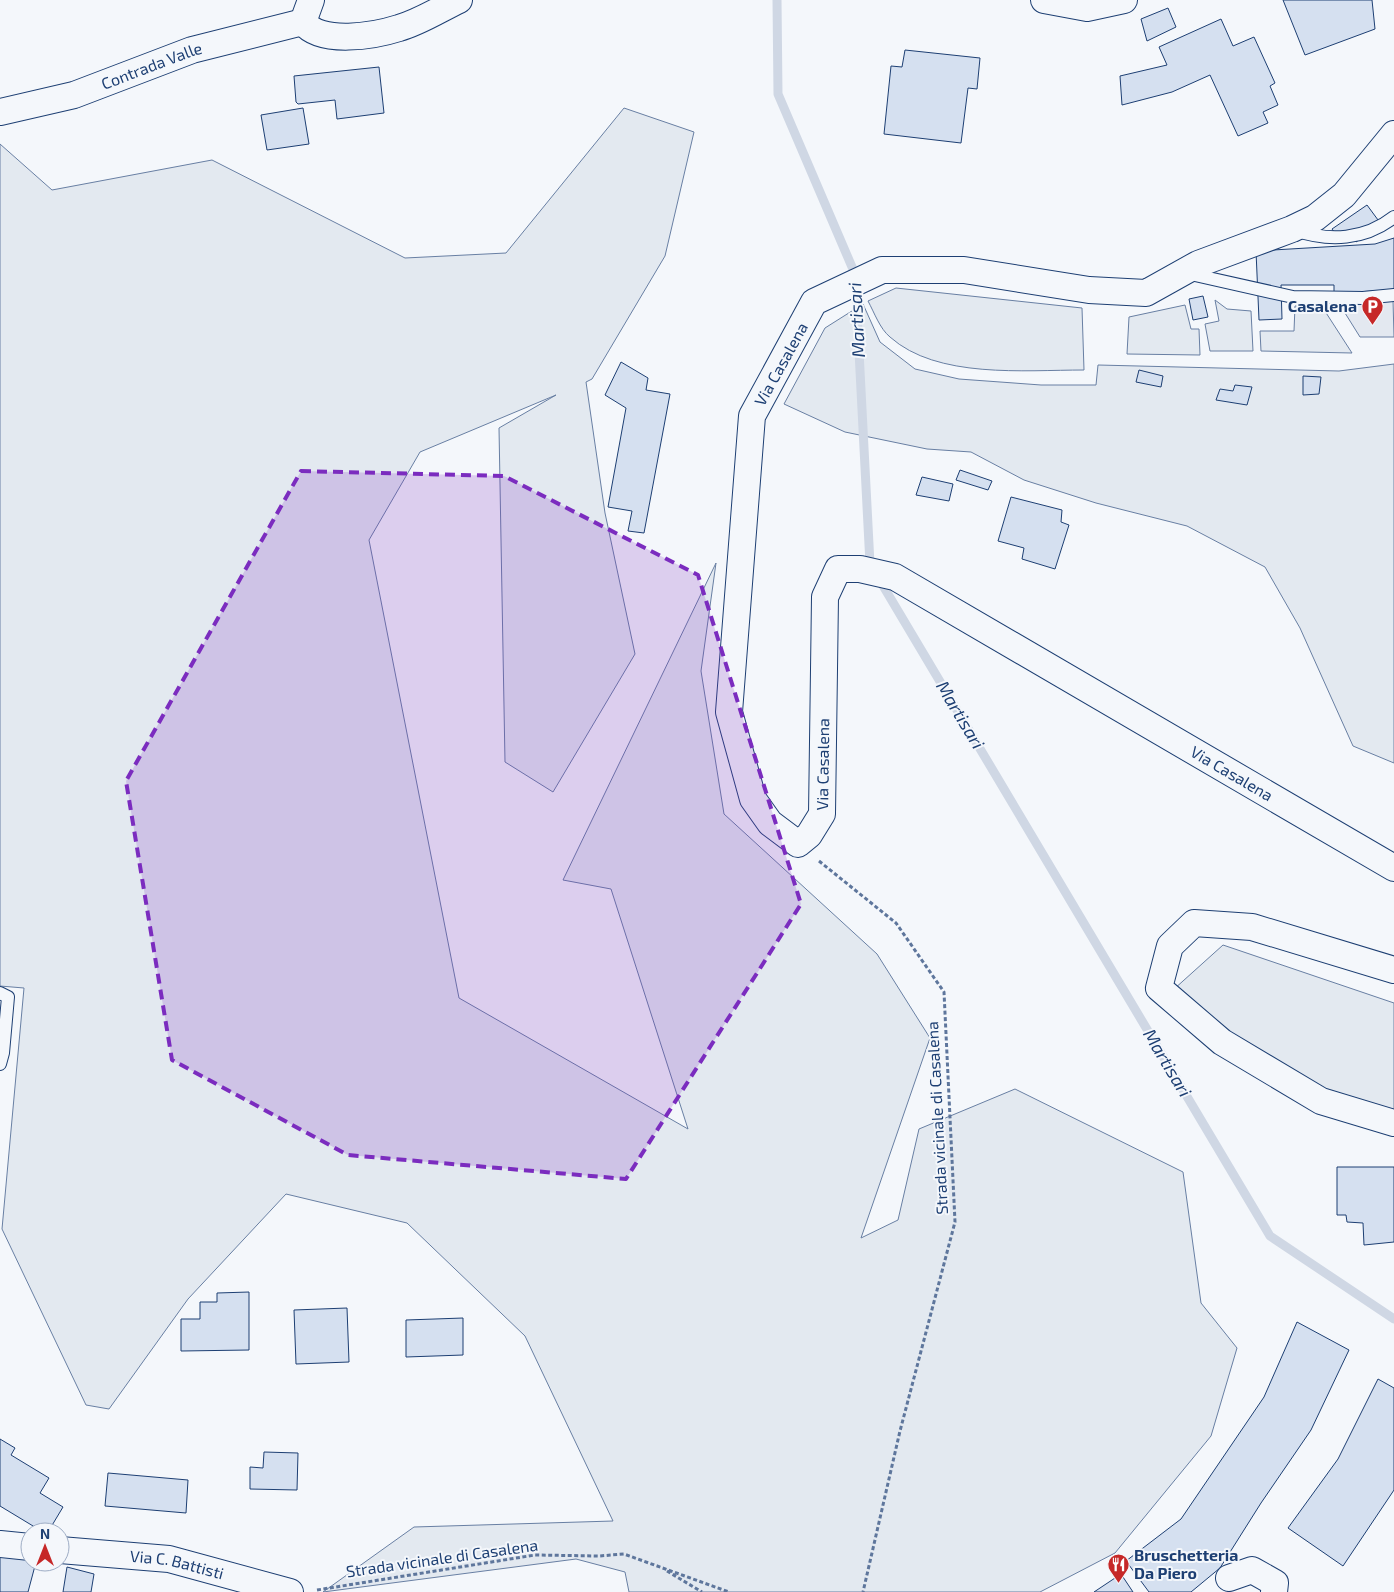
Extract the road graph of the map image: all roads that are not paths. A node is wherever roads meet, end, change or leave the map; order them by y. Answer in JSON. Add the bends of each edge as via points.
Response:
{"nodes":[{"id":1,"x":459,"y":0,"type":"edge"},
{"id":2,"x":1044,"y":0,"type":"edge"},
{"id":3,"x":1124,"y":0,"type":"edge"},
{"id":4,"x":307,"y":11,"type":"edge"},
{"id":5,"x":0,"y":112,"type":"edge"},
{"id":6,"x":1394,"y":134,"type":"edge"},
{"id":7,"x":1394,"y":217,"type":"edge"},
{"id":8,"x":1292,"y":229,"type":"junction"},
{"id":9,"x":1184,"y":273,"type":"junction"},
{"id":10,"x":1394,"y":295,"type":"edge"},
{"id":11,"x":1394,"y":868,"type":"edge"},
{"id":12,"x":1394,"y":970,"type":"edge"},
{"id":13,"x":0,"y":993,"type":"edge"},
{"id":14,"x":0,"y":1064,"type":"edge"},
{"id":15,"x":1394,"y":1123,"type":"edge"},
{"id":16,"x":0,"y":1544,"type":"edge"},
{"id":17,"x":20,"y":1546,"type":"edge"},
{"id":18,"x":70,"y":1551,"type":"edge"},
{"id":19,"x":1229,"y":1578,"type":"dead end"},
{"id":20,"x":301,"y":1591,"type":"edge"},
{"id":21,"x":1274,"y":1592,"type":"edge"}],
"edges":[{"from":1,"to":4,"type":"street","via":[[400,28],[335,37],[309,30]]},
{"from":2,"to":3,"type":"street","via":[[1087,8]]},
{"from":4,"to":5,"type":"street","name":"Contrada Valle","via":[[74,95]]},
{"from":6,"to":8,"type":"street","name":"Via Casalena","via":[[1344,195],[1315,218]]},
{"from":7,"to":8,"type":"lane","via":[[1375,230],[1343,237],[1315,237]]},
{"from":8,"to":9,"type":"street","name":"Via Casalena","via":[[1198,264]]},
{"from":9,"to":10,"type":"lane","via":[[1293,297],[1366,300]]},
{"from":9,"to":11,"type":"street","name":"Via Casalena","via":[[1146,292],[1089,290],[964,270],[882,270],[814,302],[752,416],[729,712],[753,799],[770,823],[798,844],[809,835],[822,814],[825,597],[838,570],[860,569],[896,577]]},
{"from":12,"to":15,"type":"street","via":[[1252,927],[1194,923],[1170,946],[1159,988],[1222,1042],[1321,1101]]},
{"from":13,"to":14,"type":"lane","via":[[8,997]]},
{"from":16,"to":17,"type":"street"},
{"from":18,"to":20,"type":"street","name":"Via C. Battisti","via":[[169,1559]]},
{"from":19,"to":21,"type":"street","via":[[1252,1570],[1275,1583]]}]}
